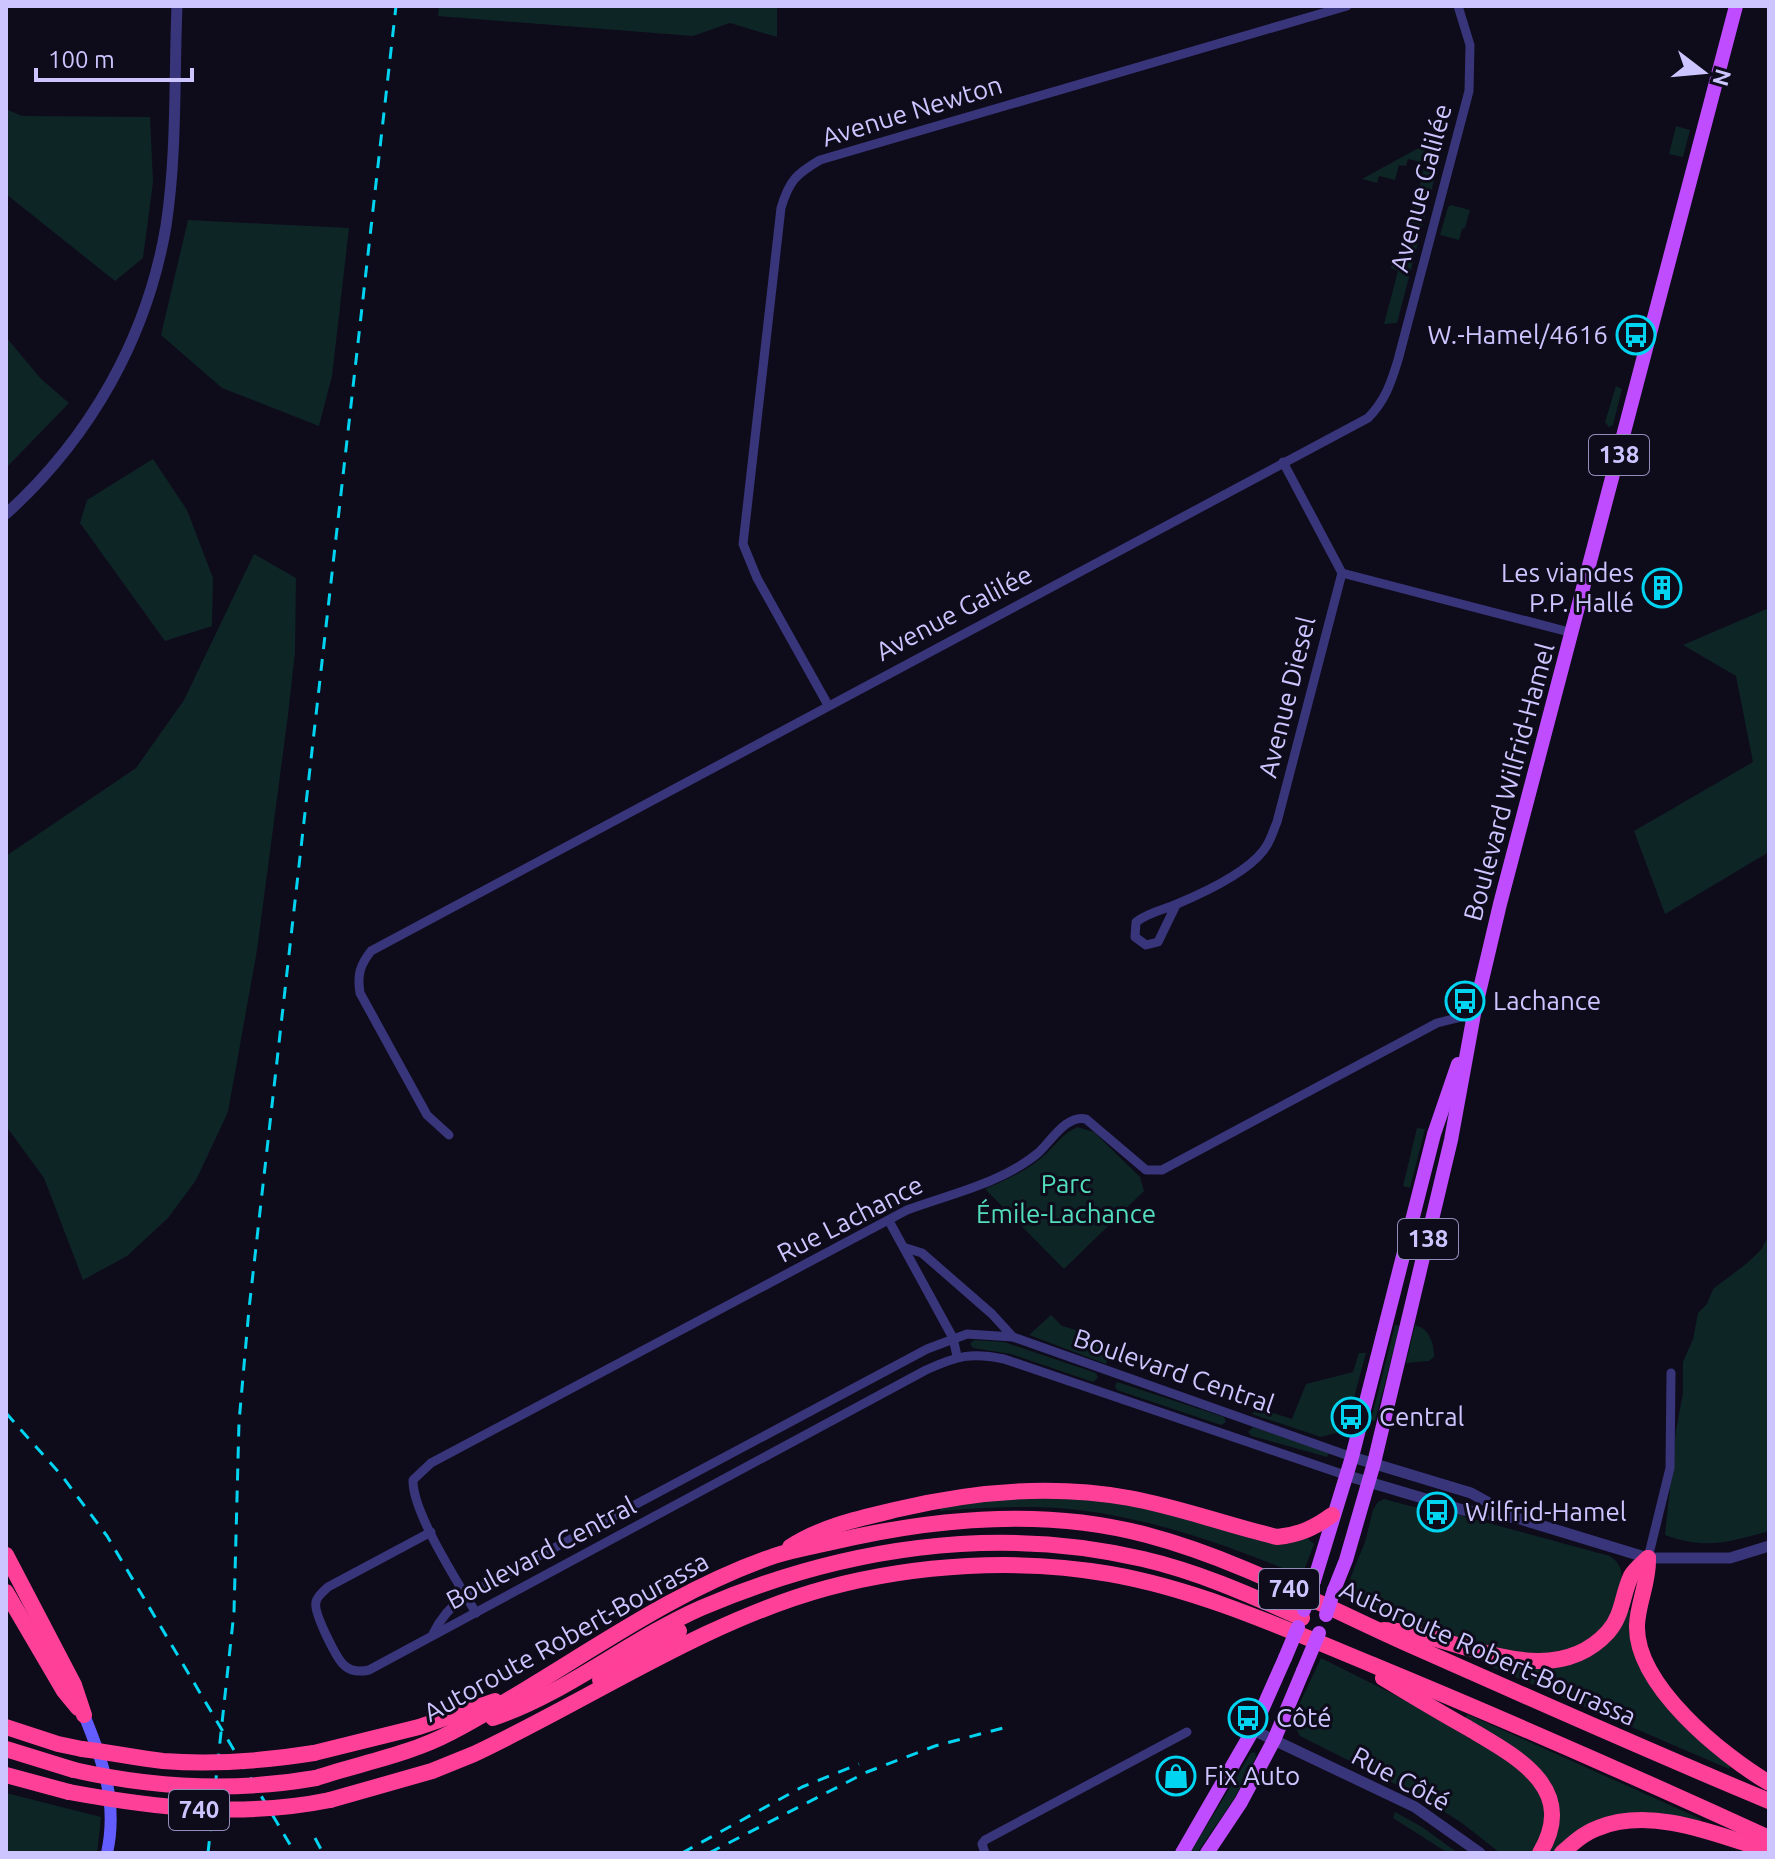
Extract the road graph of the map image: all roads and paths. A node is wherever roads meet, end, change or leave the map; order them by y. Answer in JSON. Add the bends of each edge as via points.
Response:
{"nodes":[{"id":1,"x":177,"y":6,"type":"edge"},
{"id":2,"x":1347,"y":6,"type":"edge"},
{"id":3,"x":1458,"y":6,"type":"edge"},
{"id":4,"x":1736,"y":6,"type":"edge"},
{"id":5,"x":1283,"y":462,"type":"junction"},
{"id":6,"x":6,"y":514,"type":"edge"},
{"id":7,"x":1342,"y":573,"type":"junction"},
{"id":8,"x":1573,"y":633,"type":"junction"},
{"id":9,"x":828,"y":705,"type":"junction"},
{"id":10,"x":1176,"y":905,"type":"junction"},
{"id":11,"x":1474,"y":1014,"type":"junction"},
{"id":12,"x":449,"y":1135,"type":"dead end"},
{"id":13,"x":889,"y":1221,"type":"junction"},
{"id":14,"x":906,"y":1248,"type":"junction"},
{"id":15,"x":1013,"y":1337,"type":"junction"},
{"id":16,"x":953,"y":1338,"type":"junction"},
{"id":17,"x":957,"y":1356,"type":"junction"},
{"id":18,"x":1109,"y":1372,"type":"junction"},
{"id":19,"x":1671,"y":1373,"type":"dead end"},
{"id":20,"x":1103,"y":1392,"type":"junction"},
{"id":21,"x":1235,"y":1416,"type":"junction"},
{"id":22,"x":1228,"y":1436,"type":"junction"},
{"id":23,"x":1352,"y":1457,"type":"junction"},
{"id":24,"x":1374,"y":1463,"type":"junction"},
{"id":25,"x":706,"y":1467,"type":"junction"},
{"id":26,"x":1345,"y":1475,"type":"junction"},
{"id":27,"x":1369,"y":1484,"type":"junction"},
{"id":28,"x":715,"y":1485,"type":"junction"},
{"id":29,"x":1332,"y":1515,"type":"junction"},
{"id":30,"x":1517,"y":1518,"type":"junction"},
{"id":31,"x":431,"y":1532,"type":"junction"},
{"id":32,"x":1769,"y":1546,"type":"edge"},
{"id":33,"x":6,"y":1555,"type":"edge"},
{"id":34,"x":778,"y":1555,"type":"junction"},
{"id":35,"x":1648,"y":1558,"type":"junction"},
{"id":36,"x":763,"y":1586,"type":"junction"},
{"id":37,"x":6,"y":1592,"type":"edge"},
{"id":38,"x":466,"y":1595,"type":"junction"},
{"id":39,"x":476,"y":1613,"type":"junction"},
{"id":40,"x":1295,"y":1615,"type":"junction"},
{"id":41,"x":1374,"y":1629,"type":"junction"},
{"id":42,"x":433,"y":1634,"type":"junction"},
{"id":43,"x":1344,"y":1653,"type":"junction"},
{"id":44,"x":520,"y":1695,"type":"junction"},
{"id":45,"x":84,"y":1715,"type":"junction"},
{"id":46,"x":540,"y":1722,"type":"junction"},
{"id":47,"x":6,"y":1727,"type":"edge"},
{"id":48,"x":1253,"y":1730,"type":"junction"},
{"id":49,"x":453,"y":1731,"type":"junction"},
{"id":50,"x":1187,"y":1732,"type":"dead end"},
{"id":51,"x":1274,"y":1740,"type":"junction"},
{"id":52,"x":6,"y":1749,"type":"edge"},
{"id":53,"x":6,"y":1775,"type":"edge"},
{"id":54,"x":1769,"y":1783,"type":"edge"},
{"id":55,"x":6,"y":1785,"type":"edge"},
{"id":56,"x":67,"y":1797,"type":"junction"},
{"id":57,"x":1769,"y":1801,"type":"edge"},
{"id":58,"x":1769,"y":1838,"type":"edge"},
{"id":59,"x":1769,"y":1851,"type":"edge"},
{"id":60,"x":107,"y":1853,"type":"edge"},
{"id":61,"x":985,"y":1853,"type":"edge"},
{"id":62,"x":1182,"y":1853,"type":"edge"},
{"id":63,"x":1207,"y":1853,"type":"edge"},
{"id":64,"x":1480,"y":1853,"type":"edge"},
{"id":65,"x":1540,"y":1853,"type":"edge"},
{"id":66,"x":1562,"y":1853,"type":"edge"}],
"edges":[{"from":1,"to":6,"type":"street","via":[[169,195],[159,258],[138,328],[103,400],[62,457]]},
{"from":2,"to":9,"type":"street","name":"Avenue Newton","via":[[820,160],[787,188],[743,544]]},
{"from":3,"to":5,"type":"street","name":"Avenue Galilée","via":[[1470,45],[1469,91],[1389,391],[1368,418]]},
{"from":4,"to":8,"type":"main road","name":"Boulevard Wilfrid-Hamel","number":"138"},
{"from":5,"to":7,"type":"street"},
{"from":5,"to":9,"type":"street","name":"Avenue Galilée"},
{"from":7,"to":8,"type":"street"},
{"from":7,"to":10,"type":"street","name":"Avenue Diesel","via":[[1277,822],[1265,849],[1250,865]]},
{"from":8,"to":11,"type":"main road","name":"Boulevard Wilfrid-Hamel","number":"138"},
{"from":9,"to":12,"type":"street","name":"Avenue Galilée","via":[[371,951],[360,965],[360,993],[427,1115]]},
{"from":10,"to":10,"type":"street","name":"Avenue Diesel","via":[[1136,922],[1135,937],[1146,945],[1158,942]]},
{"from":11,"to":13,"type":"street","name":"Rue Lachance","via":[[1437,1023],[1162,1170],[1146,1170],[1079,1117],[1021,1165]]},
{"from":11,"to":23,"type":"main road","name":"Boulevard Wilfrid-Hamel","number":"138","via":[[1434,1134]]},
{"from":11,"to":24,"type":"main road","name":"Boulevard Wilfrid-Hamel","number":"138","via":[[1451,1140]]},
{"from":13,"to":14,"type":"street"},
{"from":13,"to":31,"type":"street","name":"Rue Lachance","via":[[431,1463],[413,1480],[413,1493]]},
{"from":14,"to":15,"type":"street","via":[[922,1253]]},
{"from":14,"to":16,"type":"street"},
{"from":15,"to":16,"type":"street","name":"Boulevard Central"},
{"from":15,"to":18,"type":"street","name":"Boulevard Central"},
{"from":16,"to":17,"type":"street"},
{"from":16,"to":25,"type":"street","name":"Boulevard Central"},
{"from":17,"to":20,"type":"street","name":"Boulevard Central","via":[[1004,1359]]},
{"from":17,"to":28,"type":"street","name":"Boulevard Central"},
{"from":18,"to":20,"type":"street"},
{"from":18,"to":21,"type":"street","name":"Boulevard Central"},
{"from":19,"to":35,"type":"street","via":[[1670,1468]]},
{"from":20,"to":22,"type":"street","name":"Boulevard Central"},
{"from":21,"to":22,"type":"street"},
{"from":21,"to":23,"type":"street","name":"Boulevard Central"},
{"from":22,"to":26,"type":"street","name":"Boulevard Central"},
{"from":23,"to":24,"type":"street","name":"Boulevard Central"},
{"from":23,"to":26,"type":"main road","name":"Boulevard Wilfrid-Hamel","number":"138"},
{"from":24,"to":27,"type":"main road","name":"Boulevard Wilfrid-Hamel","number":"138"},
{"from":24,"to":30,"type":"street","name":"Boulevard Central","via":[[1471,1493]]},
{"from":25,"to":28,"type":"street"},
{"from":25,"to":38,"type":"street","name":"Boulevard Central"},
{"from":26,"to":27,"type":"street","name":"Boulevard Central"},
{"from":26,"to":29,"type":"main road","name":"Boulevard Wilfrid-Hamel","number":"138"},
{"from":27,"to":30,"type":"street","name":"Boulevard Central","via":[[1463,1510]]},
{"from":27,"to":51,"type":"main road","name":"Boulevard Wilfrid-Hamel","number":"138","bridge":true,"via":[[1334,1590]]},
{"from":28,"to":39,"type":"street","name":"Boulevard Central"},
{"from":29,"to":34,"type":"highway","via":[[1313,1528],[1277,1537],[1132,1499],[1014,1491],[939,1500],[871,1516],[808,1535]]},
{"from":29,"to":40,"type":"main road","name":"Boulevard Wilfrid-Hamel","number":"138","bridge":true,"via":[[1314,1581]]},
{"from":30,"to":35,"type":"street","name":"Boulevard Central"},
{"from":31,"to":38,"type":"street","name":"Rue Lachance"},
{"from":31,"to":42,"type":"street","via":[[328,1587],[315,1603],[341,1663],[360,1672]]},
{"from":32,"to":35,"type":"street","name":"Boulevard Central","via":[[1730,1558]]},
{"from":33,"to":45,"type":"highway","via":[[74,1685]]},
{"from":34,"to":41,"type":"highway","name":"Autoroute Robert-Bourassa","number":"740","via":[[938,1523],[1085,1523],[1201,1553]]},
{"from":34,"to":44,"type":"highway","name":"Autoroute Robert-Bourassa","number":"740","via":[[672,1601]]},
{"from":35,"to":41,"type":"highway","via":[[1632,1574],[1606,1634],[1586,1649],[1560,1658],[1513,1660],[1403,1630]]},
{"from":35,"to":54,"type":"highway","via":[[1637,1625],[1651,1672],[1711,1740]]},
{"from":36,"to":40,"type":"highway","via":[[889,1551],[1030,1543],[1145,1560],[1221,1583]]},
{"from":36,"to":46,"type":"highway","via":[[627,1662]]},
{"from":36,"to":49,"type":"highway","via":[[701,1609],[513,1711]]},
{"from":37,"to":45,"type":"highway","via":[[64,1691]]},
{"from":38,"to":39,"type":"street","name":"Rue Lachance"},
{"from":38,"to":42,"type":"street","name":"Boulevard Central","via":[[451,1606]]},
{"from":39,"to":42,"type":"street","name":"Boulevard Central"},
{"from":40,"to":48,"type":"main road","name":"Boulevard Wilfrid-Hamel","number":"138","bridge":true,"via":[[1285,1658]]},
{"from":41,"to":57,"type":"highway","name":"Autoroute Robert-Bourassa","number":"740"},
{"from":43,"to":46,"type":"highway","name":"Autoroute Robert-Bourassa","number":"740","via":[[1188,1594],[1113,1574],[1025,1567],[913,1571],[823,1589],[735,1621]]},
{"from":43,"to":58,"type":"highway","name":"Autoroute Robert-Bourassa","number":"740"},
{"from":43,"to":65,"type":"highway","via":[[1502,1748],[1537,1775],[1552,1808]]},
{"from":44,"to":47,"type":"highway","bridge":true,"via":[[314,1753],[252,1761],[135,1758],[58,1744]]},
{"from":44,"to":49,"type":"highway","name":"Autoroute Robert-Bourassa","number":"740"},
{"from":45,"to":60,"type":"main road","via":[[110,1793]]},
{"from":46,"to":56,"type":"highway","name":"Autoroute Robert-Bourassa","number":"740","bridge":true,"via":[[432,1771],[330,1800],[264,1809],[172,1808]]},
{"from":48,"to":51,"type":"street","name":"Rue Côté"},
{"from":48,"to":62,"type":"main road","name":"Boulevard Wilfrid-Hamel","number":"138"},
{"from":49,"to":52,"type":"highway","name":"Autoroute Robert-Bourassa","number":"740","bridge":true,"via":[[394,1756],[270,1785],[140,1782],[74,1770]]},
{"from":50,"to":61,"type":"street","via":[[985,1840]]},
{"from":51,"to":63,"type":"main road","name":"Boulevard Wilfrid-Hamel","number":"138"},
{"from":51,"to":64,"type":"street","name":"Rue Côté","via":[[1415,1807]]},
{"from":53,"to":56,"type":"highway","name":"Autoroute Robert-Bourassa","number":"740"},
{"from":55,"to":56,"type":"highway"},
{"from":59,"to":66,"type":"highway","via":[[1693,1828],[1629,1821],[1583,1835]]}]}
